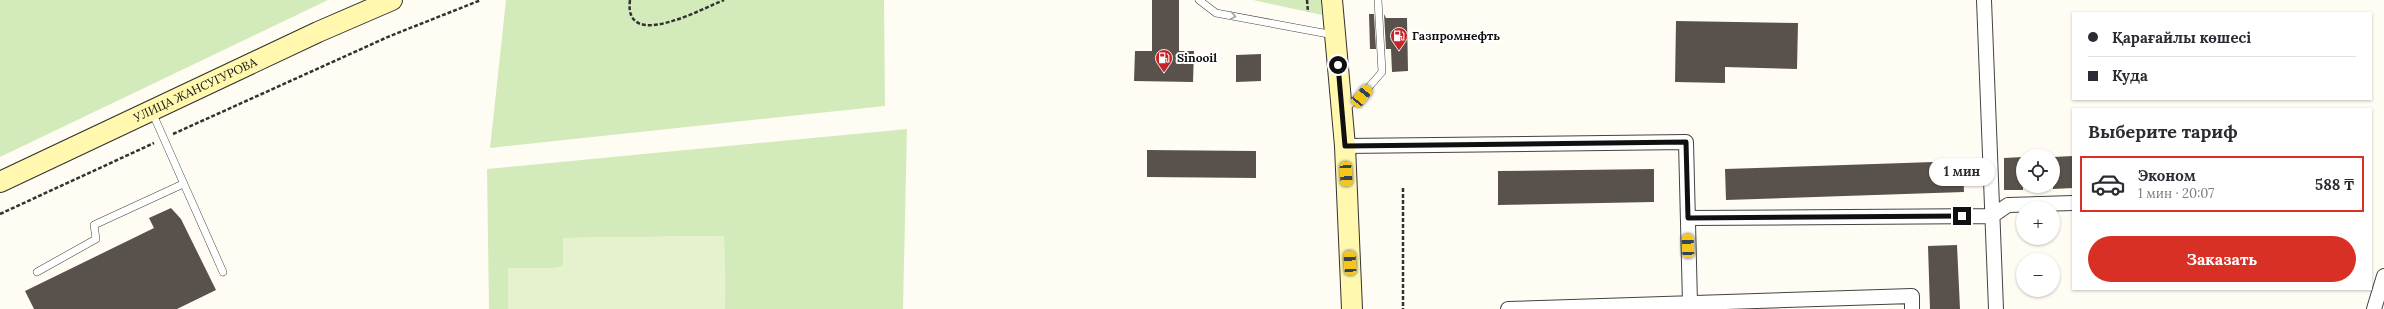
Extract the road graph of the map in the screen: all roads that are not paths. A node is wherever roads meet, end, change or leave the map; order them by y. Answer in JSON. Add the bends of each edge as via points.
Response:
{"nodes":[{"id":1,"x":392,"y":0,"type":"edge"},
{"id":2,"x":1199,"y":0,"type":"edge"},
{"id":3,"x":1332,"y":0,"type":"edge"},
{"id":4,"x":1378,"y":0,"type":"edge"},
{"id":5,"x":1984,"y":0,"type":"edge"},
{"id":6,"x":1335,"y":35,"type":"junction"},
{"id":7,"x":151,"y":110,"type":"junction"},
{"id":8,"x":1342,"y":111,"type":"junction"},
{"id":9,"x":1345,"y":146,"type":"junction"},
{"id":10,"x":0,"y":182,"type":"edge"},
{"id":11,"x":184,"y":184,"type":"junction"},
{"id":12,"x":2072,"y":203,"type":"edge"},
{"id":13,"x":1992,"y":216,"type":"junction"},
{"id":14,"x":1688,"y":218,"type":"junction"},
{"id":15,"x":37,"y":272,"type":"dead end"},
{"id":16,"x":223,"y":272,"type":"dead end"},
{"id":17,"x":2384,"y":276,"type":"edge"},
{"id":18,"x":1690,"y":303,"type":"junction"},
{"id":19,"x":1352,"y":309,"type":"edge"},
{"id":20,"x":1508,"y":309,"type":"edge"},
{"id":21,"x":1912,"y":309,"type":"edge"},
{"id":22,"x":1996,"y":309,"type":"edge"},
{"id":23,"x":2374,"y":309,"type":"edge"}],
"edges":[{"from":1,"to":7,"type":"main road","name":"УЛИЦА ЖАНСУГУРОВА"},
{"from":2,"to":6,"type":"lane","one_way":true,"via":[[1216,13]]},
{"from":3,"to":6,"type":"main road"},
{"from":4,"to":8,"type":"lane","via":[[1382,72],[1362,96]]},
{"from":5,"to":13,"type":"street"},
{"from":6,"to":8,"type":"main road"},
{"from":7,"to":10,"type":"main road","name":"УЛИЦА ЖАНСУГУРОВА"},
{"from":7,"to":11,"type":"lane"},
{"from":8,"to":9,"type":"main road"},
{"from":9,"to":14,"type":"street","via":[[1686,142]]},
{"from":9,"to":19,"type":"main road"},
{"from":11,"to":15,"type":"lane","via":[[94,225],[96,239]]},
{"from":11,"to":16,"type":"lane"},
{"from":12,"to":13,"type":"street","via":[[2008,205]]},
{"from":13,"to":14,"type":"street"},
{"from":13,"to":22,"type":"street"},
{"from":14,"to":18,"type":"street"},
{"from":17,"to":23,"type":"street"},
{"from":18,"to":20,"type":"street"},
{"from":18,"to":21,"type":"street","via":[[1912,296]]}]}
